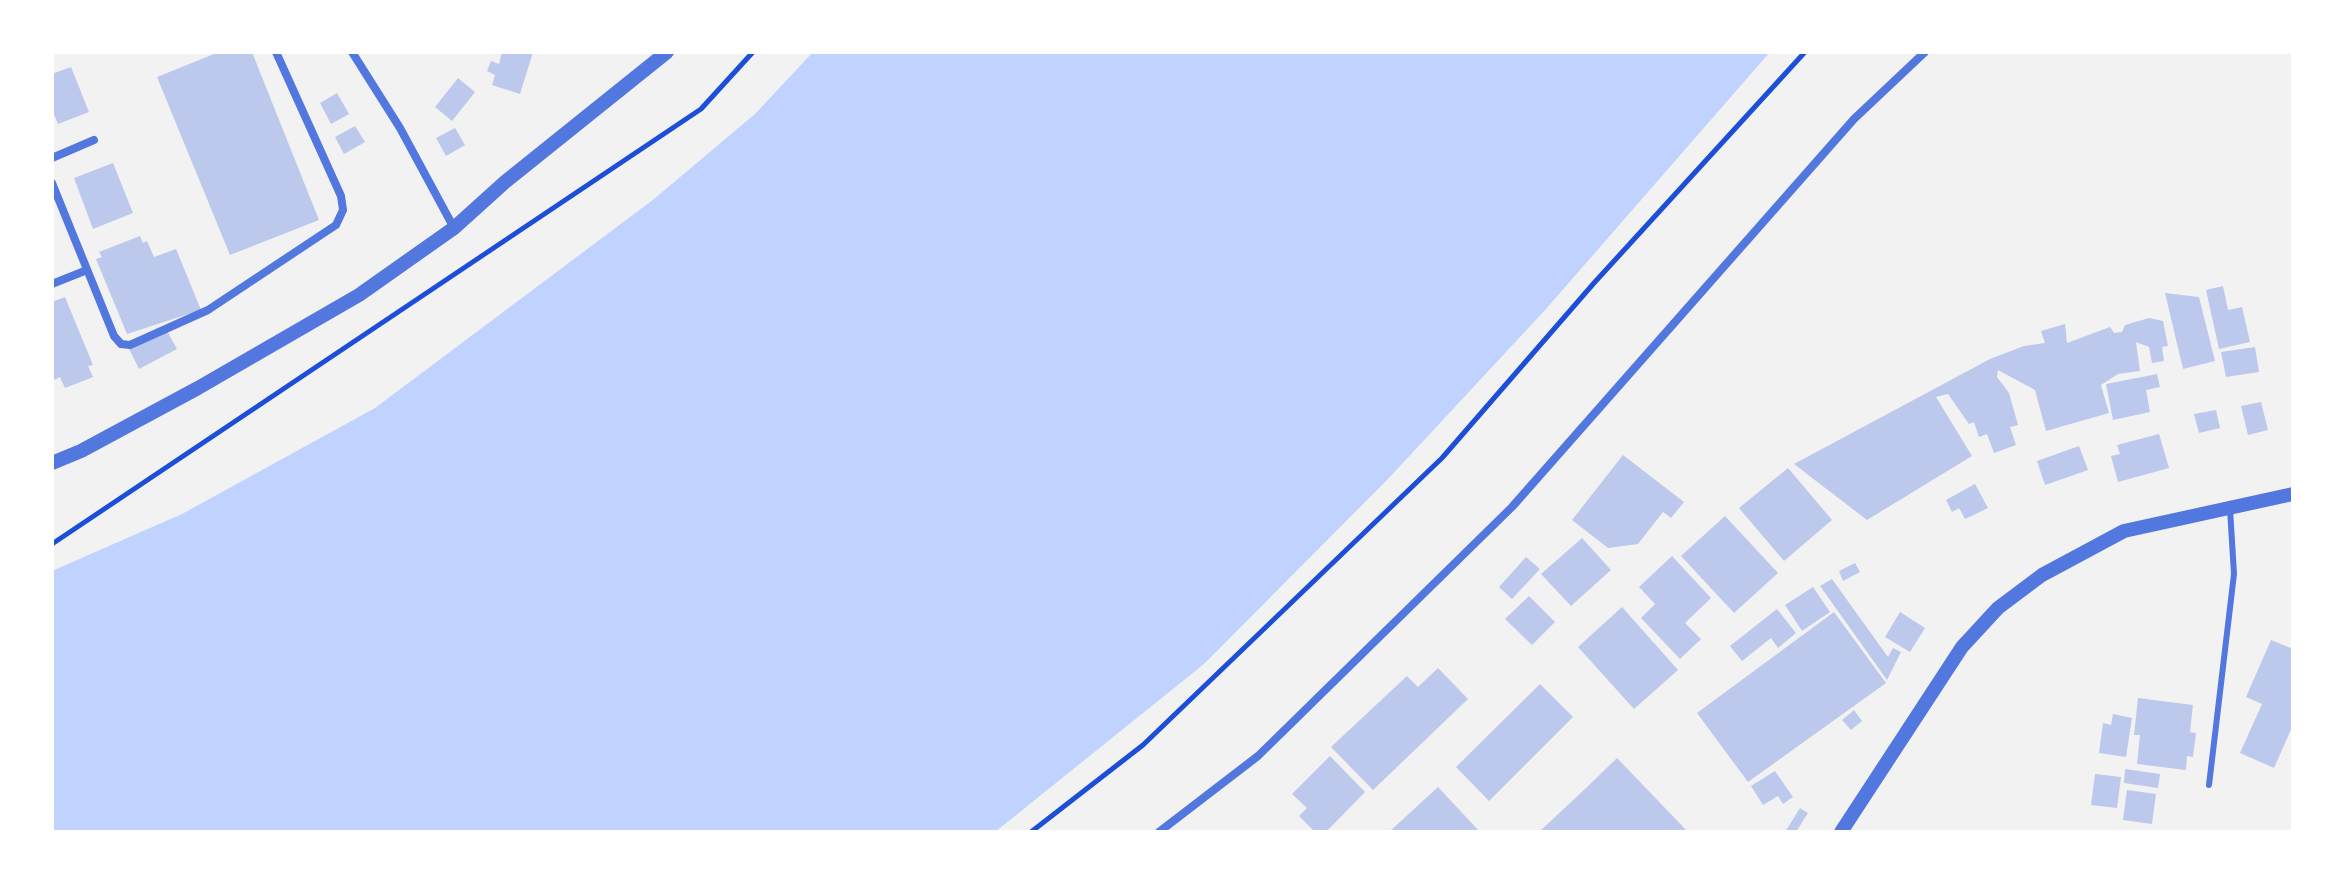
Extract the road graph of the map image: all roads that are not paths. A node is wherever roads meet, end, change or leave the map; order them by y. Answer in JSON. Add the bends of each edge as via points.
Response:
{"nodes":[{"id":1,"x":276,"y":52,"type":"edge"},
{"id":2,"x":352,"y":52,"type":"edge"},
{"id":3,"x":667,"y":52,"type":"edge"},
{"id":4,"x":1925,"y":52,"type":"edge"},
{"id":5,"x":94,"y":140,"type":"dead end"},
{"id":6,"x":52,"y":158,"type":"edge"},
{"id":7,"x":52,"y":183,"type":"edge"},
{"id":8,"x":454,"y":228,"type":"junction"},
{"id":9,"x":87,"y":270,"type":"junction"},
{"id":10,"x":52,"y":284,"type":"edge"},
{"id":11,"x":52,"y":463,"type":"edge"},
{"id":12,"x":2293,"y":494,"type":"edge"},
{"id":13,"x":2230,"y":509,"type":"junction"},
{"id":14,"x":2209,"y":785,"type":"dead end"},
{"id":15,"x":1159,"y":832,"type":"edge"},
{"id":16,"x":1841,"y":832,"type":"edge"}],
"edges":[{"from":1,"to":9,"type":"street","via":[[341,196],[343,210],[336,225],[208,310],[130,345],[114,336]]},
{"from":2,"to":8,"type":"street"},
{"from":3,"to":8,"type":"street"},
{"from":4,"to":15,"type":"street","via":[[1854,119],[1512,507],[1258,756]]},
{"from":5,"to":6,"type":"street"},
{"from":7,"to":9,"type":"street"},
{"from":8,"to":11,"type":"street","via":[[359,295],[198,388]]},
{"from":9,"to":10,"type":"street"},
{"from":12,"to":13,"type":"street"},
{"from":13,"to":14,"type":"lane","via":[[2234,574]]},
{"from":13,"to":16,"type":"street","via":[[2124,531],[2042,575],[1998,608],[1962,647]]}]}
